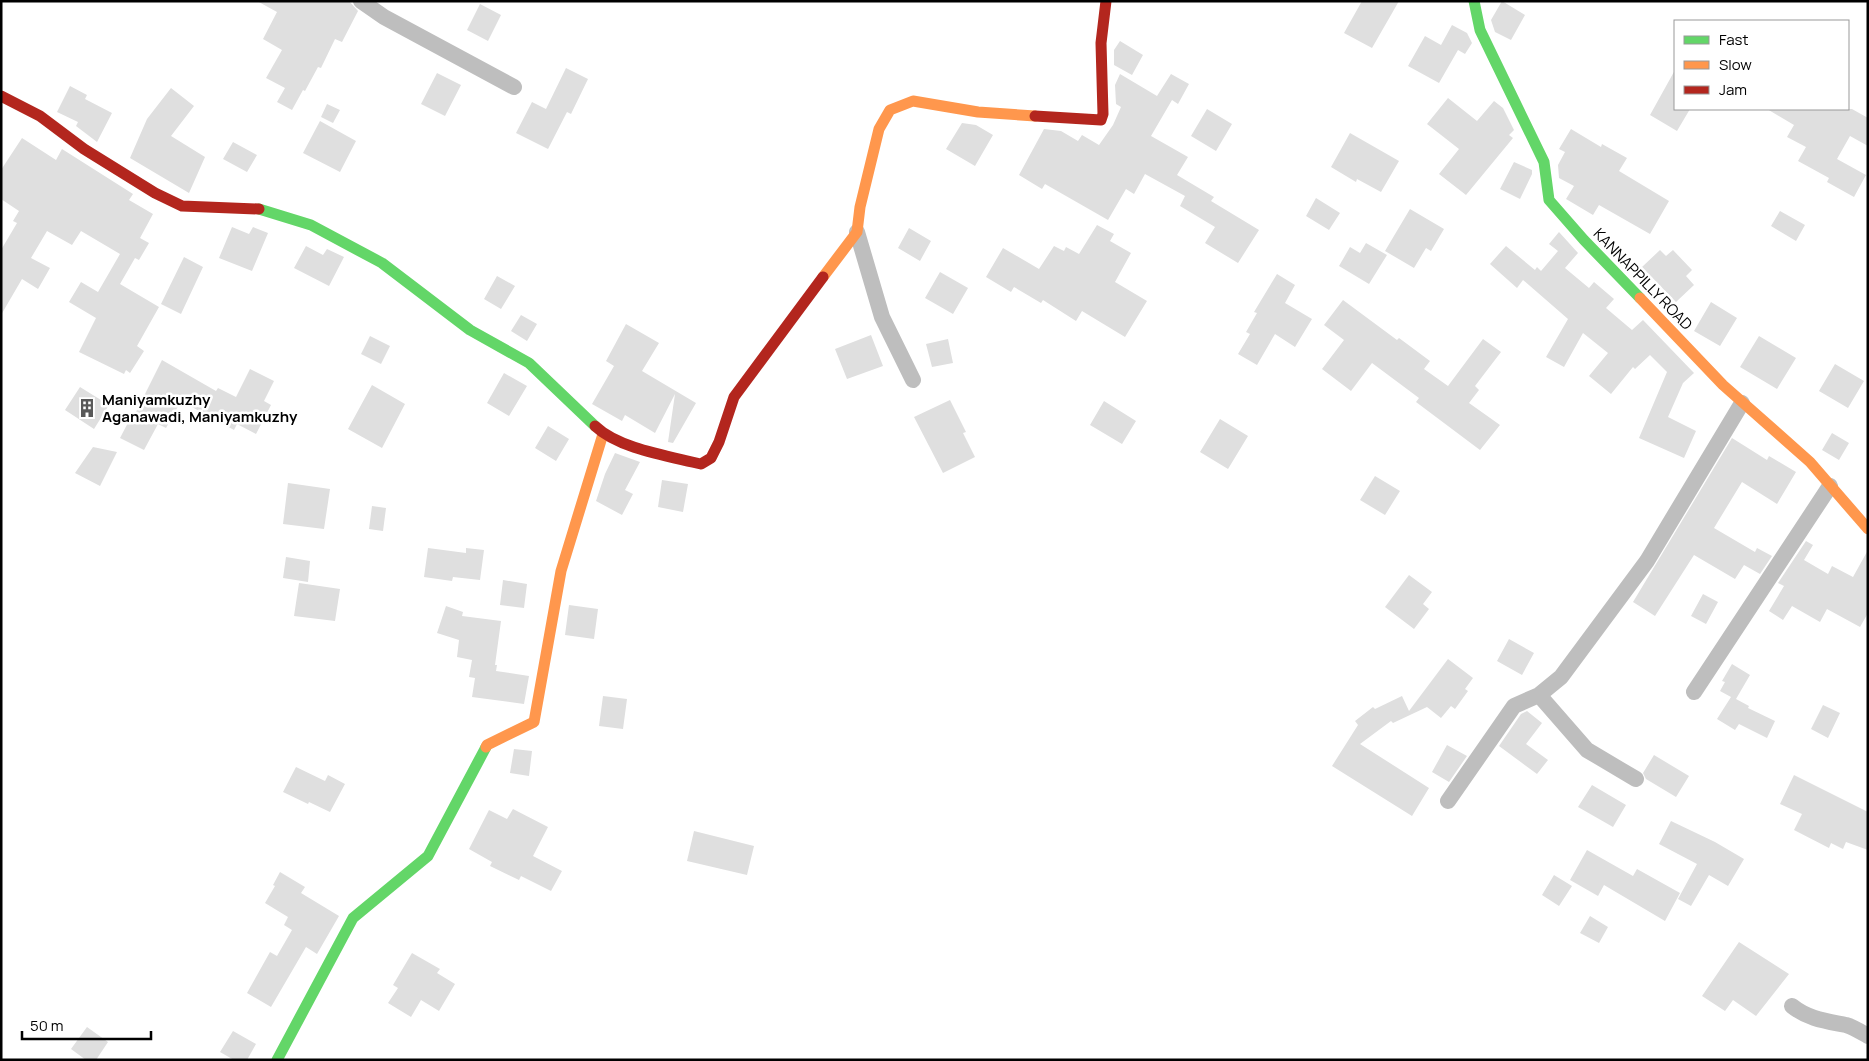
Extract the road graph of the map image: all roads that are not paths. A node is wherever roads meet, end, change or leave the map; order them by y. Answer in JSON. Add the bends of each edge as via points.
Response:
{"nodes":[{"id":1,"x":360,"y":1,"type":"edge"},
{"id":2,"x":1106,"y":1,"type":"edge"},
{"id":3,"x":1474,"y":1,"type":"edge"},
{"id":4,"x":514,"y":87,"type":"dead end"},
{"id":5,"x":1,"y":96,"type":"edge"},
{"id":6,"x":856,"y":232,"type":"junction"},
{"id":7,"x":913,"y":380,"type":"dead end"},
{"id":8,"x":1742,"y":403,"type":"junction"},
{"id":9,"x":603,"y":434,"type":"junction"},
{"id":10,"x":1830,"y":486,"type":"junction"},
{"id":11,"x":1868,"y":529,"type":"edge"},
{"id":12,"x":1694,"y":692,"type":"dead end"},
{"id":13,"x":1539,"y":694,"type":"junction"},
{"id":14,"x":1636,"y":779,"type":"dead end"},
{"id":15,"x":1448,"y":801,"type":"dead end"},
{"id":16,"x":1792,"y":1006,"type":"dead end"},
{"id":17,"x":1868,"y":1036,"type":"edge"},
{"id":18,"x":277,"y":1060,"type":"edge"}],
"edges":[{"from":1,"to":4,"type":"street"},
{"from":2,"to":6,"type":"street","via":[[1100,70],[1101,120],[978,112],[913,101],[890,110],[878,129]]},
{"from":3,"to":8,"type":"street","name":"KANNAPPILLY ROAD","via":[[1480,30],[1544,162],[1549,200]]},
{"from":5,"to":9,"type":"street","via":[[40,116],[84,149],[182,206],[262,209],[311,225],[382,263],[470,330],[529,363]]},
{"from":6,"to":7,"type":"street","via":[[882,317]]},
{"from":6,"to":9,"type":"street","via":[[734,397],[720,442],[711,458],[701,464],[635,447]]},
{"from":8,"to":10,"type":"street","name":"KANNAPPILLY ROAD","via":[[1810,462]]},
{"from":8,"to":13,"type":"street","via":[[1647,561],[1561,677]]},
{"from":9,"to":18,"type":"street","via":[[562,572],[534,722],[487,745],[428,856],[353,918]]},
{"from":10,"to":11,"type":"street","name":"KANNAPPILLY ROAD"},
{"from":10,"to":12,"type":"street"},
{"from":13,"to":14,"type":"street","via":[[1586,750]]},
{"from":13,"to":15,"type":"street","via":[[1514,706]]},
{"from":16,"to":17,"type":"street","via":[[1802,1014],[1848,1025]]}]}
